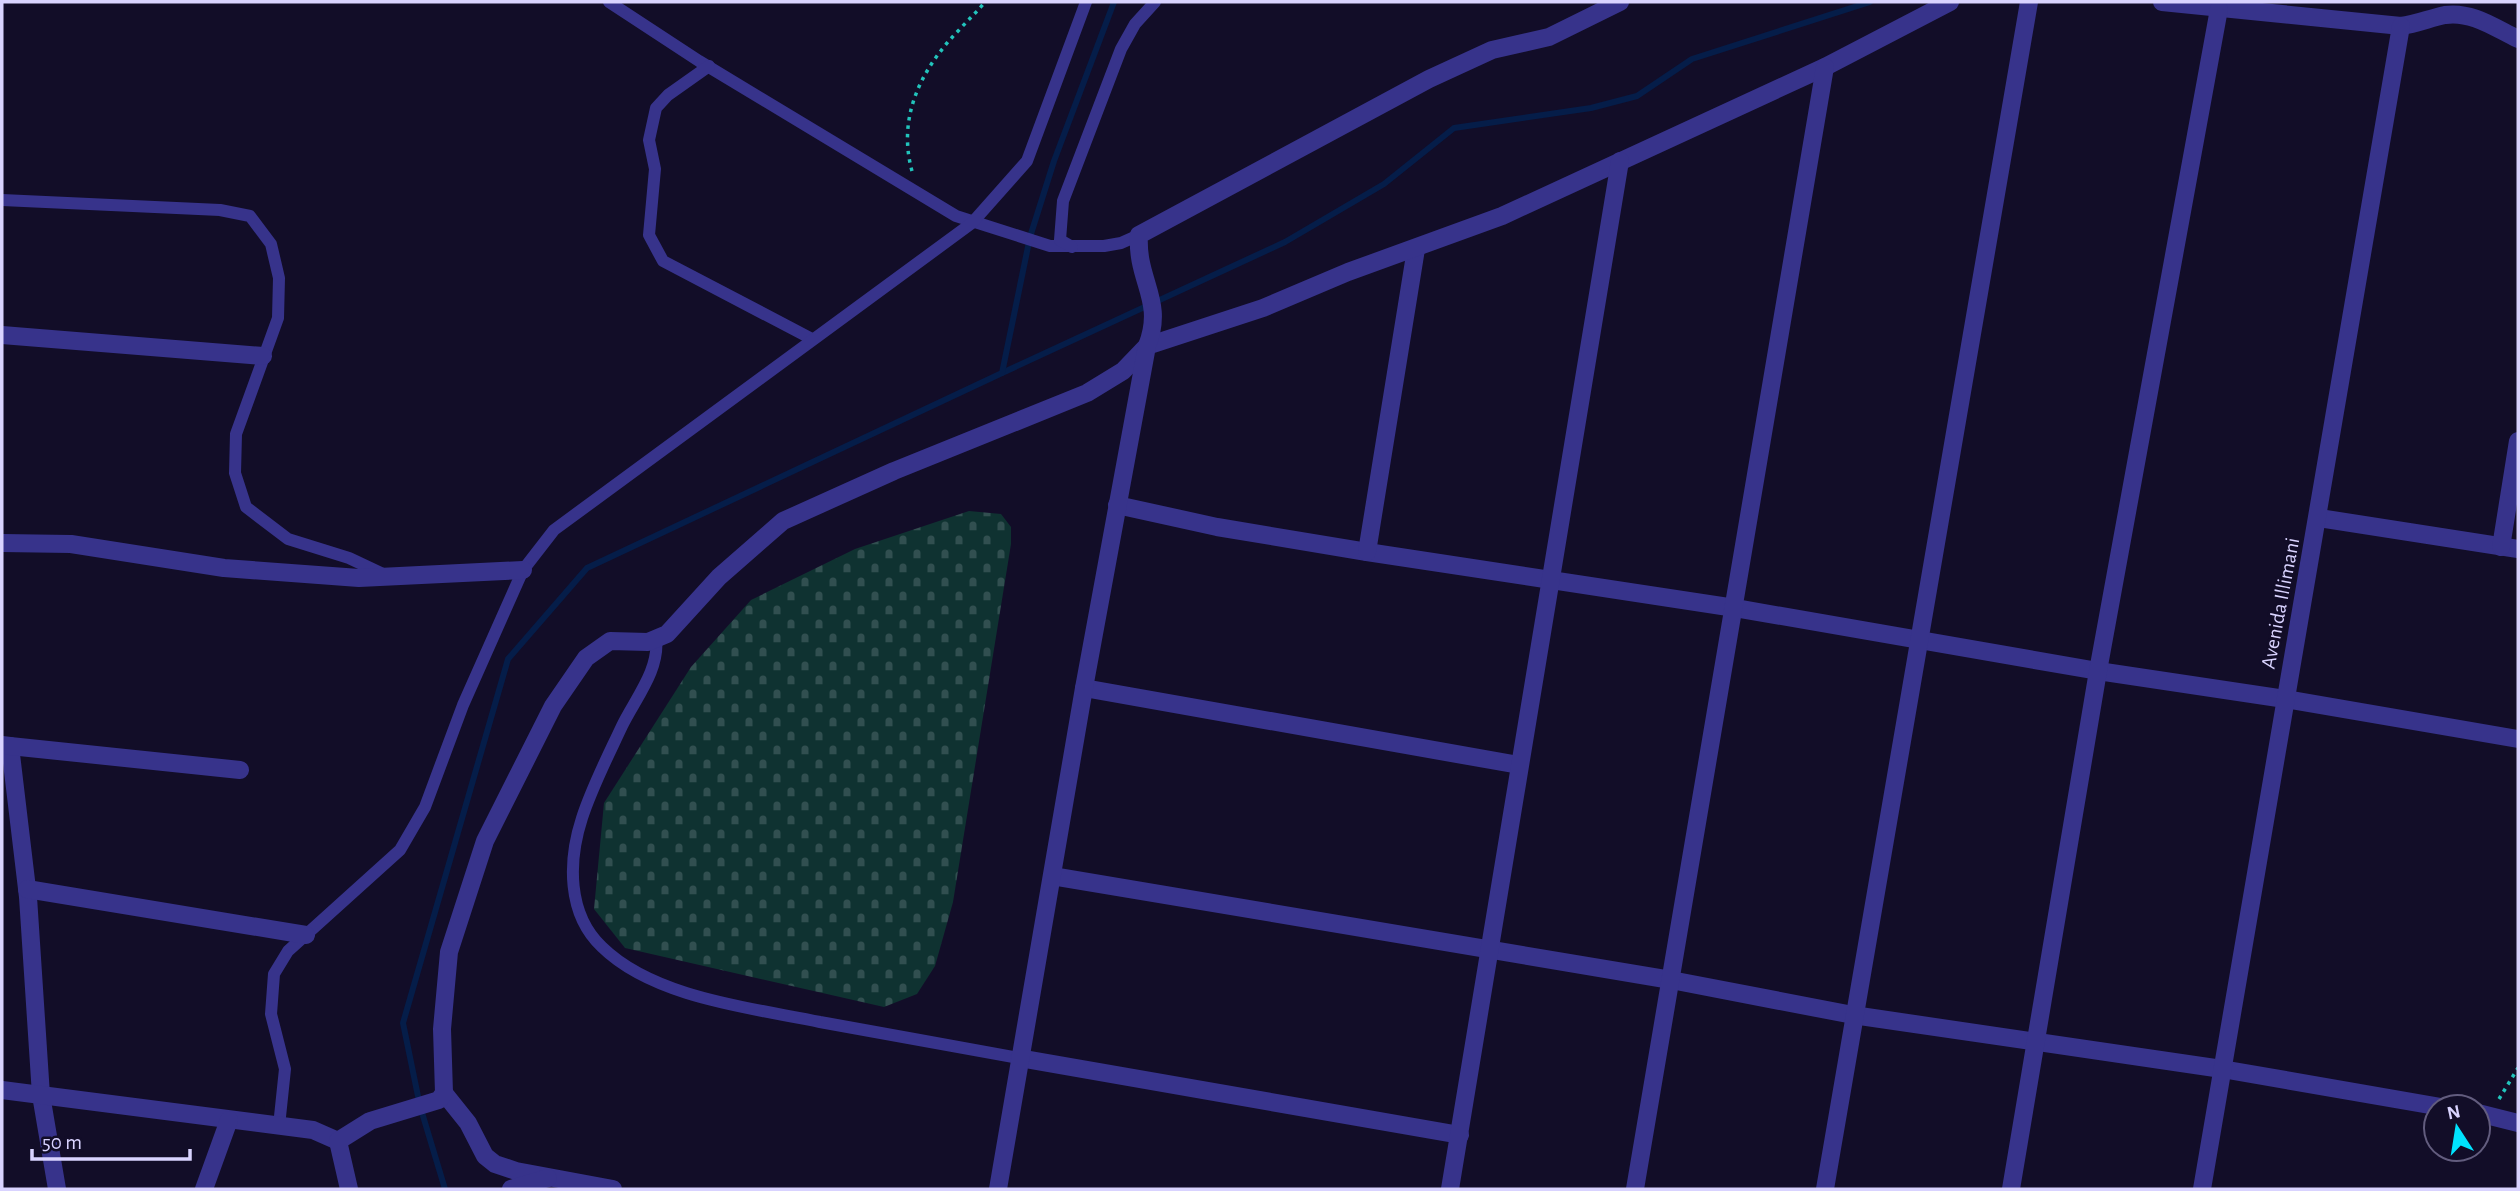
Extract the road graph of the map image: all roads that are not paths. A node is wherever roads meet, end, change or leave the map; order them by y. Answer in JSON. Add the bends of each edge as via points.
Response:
{"nodes":[{"id":1,"x":609,"y":2,"type":"edge"},
{"id":2,"x":1086,"y":2,"type":"edge"},
{"id":3,"x":1155,"y":2,"type":"edge"},
{"id":4,"x":1620,"y":2,"type":"edge"},
{"id":5,"x":1950,"y":2,"type":"edge"},
{"id":6,"x":2029,"y":2,"type":"edge"},
{"id":7,"x":2162,"y":2,"type":"edge"},
{"id":8,"x":2219,"y":9,"type":"junction"},
{"id":9,"x":2401,"y":26,"type":"junction"},
{"id":10,"x":2518,"y":39,"type":"edge"},
{"id":11,"x":709,"y":66,"type":"junction"},
{"id":12,"x":1825,"y":67,"type":"junction"},
{"id":13,"x":1620,"y":161,"type":"junction"},
{"id":14,"x":2,"y":200,"type":"edge"},
{"id":15,"x":972,"y":223,"type":"junction"},
{"id":16,"x":1139,"y":235,"type":"junction"},
{"id":17,"x":1072,"y":247,"type":"junction"},
{"id":18,"x":1416,"y":248,"type":"junction"},
{"id":19,"x":2,"y":335,"type":"edge"},
{"id":20,"x":812,"y":340,"type":"junction"},
{"id":21,"x":1147,"y":346,"type":"junction"},
{"id":22,"x":263,"y":356,"type":"junction"},
{"id":23,"x":2518,"y":441,"type":"edge"},
{"id":24,"x":1117,"y":505,"type":"junction"},
{"id":25,"x":2319,"y":518,"type":"junction"},
{"id":26,"x":2,"y":543,"type":"edge"},
{"id":27,"x":2509,"y":548,"type":"edge"},
{"id":28,"x":1367,"y":552,"type":"junction"},
{"id":29,"x":523,"y":570,"type":"junction"},
{"id":30,"x":388,"y":577,"type":"junction"},
{"id":31,"x":1551,"y":580,"type":"junction"},
{"id":32,"x":1735,"y":608,"type":"junction"},
{"id":33,"x":656,"y":638,"type":"junction"},
{"id":34,"x":1917,"y":640,"type":"junction"},
{"id":35,"x":2098,"y":671,"type":"junction"},
{"id":36,"x":1084,"y":688,"type":"junction"},
{"id":37,"x":2285,"y":699,"type":"junction"},
{"id":38,"x":2518,"y":739,"type":"edge"},
{"id":39,"x":6,"y":745,"type":"edge"},
{"id":40,"x":1519,"y":765,"type":"junction"},
{"id":41,"x":240,"y":770,"type":"dead end"},
{"id":42,"x":1052,"y":876,"type":"junction"},
{"id":43,"x":27,"y":890,"type":"junction"},
{"id":44,"x":306,"y":935,"type":"junction"},
{"id":45,"x":1490,"y":950,"type":"junction"},
{"id":46,"x":1671,"y":980,"type":"junction"},
{"id":47,"x":1853,"y":1015,"type":"junction"},
{"id":48,"x":2036,"y":1043,"type":"junction"},
{"id":49,"x":1019,"y":1058,"type":"junction"},
{"id":50,"x":2222,"y":1069,"type":"junction"},
{"id":51,"x":2,"y":1090,"type":"edge"},
{"id":52,"x":444,"y":1093,"type":"junction"},
{"id":53,"x":41,"y":1096,"type":"junction"},
{"id":54,"x":2422,"y":1104,"type":"edge"},
{"id":55,"x":2492,"y":1116,"type":"edge"},
{"id":56,"x":229,"y":1120,"type":"junction"},
{"id":57,"x":2518,"y":1123,"type":"edge"},
{"id":58,"x":279,"y":1126,"type":"junction"},
{"id":59,"x":1460,"y":1135,"type":"junction"},
{"id":60,"x":338,"y":1141,"type":"junction"},
{"id":61,"x":550,"y":1178,"type":"junction"},
{"id":62,"x":57,"y":1189,"type":"edge"},
{"id":63,"x":204,"y":1189,"type":"edge"},
{"id":64,"x":349,"y":1189,"type":"edge"},
{"id":65,"x":511,"y":1189,"type":"edge"},
{"id":66,"x":613,"y":1189,"type":"edge"},
{"id":67,"x":998,"y":1189,"type":"edge"},
{"id":68,"x":1450,"y":1189,"type":"edge"},
{"id":69,"x":1636,"y":1189,"type":"edge"},
{"id":70,"x":1825,"y":1189,"type":"edge"},
{"id":71,"x":2011,"y":1189,"type":"edge"},
{"id":72,"x":2202,"y":1189,"type":"edge"}],
"edges":[{"from":1,"to":11,"type":"lane"},
{"from":2,"to":15,"type":"lane","via":[[1027,161]]},
{"from":3,"to":17,"type":"lane","via":[[1121,49],[1063,201],[1060,240]]},
{"from":4,"to":16,"type":"street","via":[[1549,37],[1492,50],[1429,79]]},
{"from":5,"to":12,"type":"street"},
{"from":6,"to":34,"type":"street"},
{"from":7,"to":8,"type":"street"},
{"from":8,"to":9,"type":"street"},
{"from":8,"to":35,"type":"street"},
{"from":9,"to":10,"type":"street","via":[[2460,15],[2485,21]]},
{"from":9,"to":25,"type":"street","name":"Avenida Illimani"},
{"from":11,"to":15,"type":"lane"},
{"from":11,"to":20,"type":"lane","via":[[656,108],[649,140],[655,169],[649,235],[663,261]]},
{"from":12,"to":13,"type":"street"},
{"from":12,"to":32,"type":"street"},
{"from":13,"to":18,"type":"street","via":[[1502,216]]},
{"from":13,"to":31,"type":"street"},
{"from":14,"to":22,"type":"lane","via":[[220,210],[250,216],[271,244],[279,278],[278,318]]},
{"from":15,"to":17,"type":"lane","via":[[1051,246]]},
{"from":15,"to":20,"type":"lane"},
{"from":16,"to":17,"type":"lane","via":[[1121,243]]},
{"from":16,"to":21,"type":"street","via":[[1138,252],[1154,302]]},
{"from":18,"to":21,"type":"street","via":[[1252,312]]},
{"from":18,"to":28,"type":"street"},
{"from":19,"to":22,"type":"street"},
{"from":20,"to":29,"type":"lane","via":[[554,530]]},
{"from":21,"to":24,"type":"street"},
{"from":21,"to":33,"type":"street","via":[[1123,371],[1087,393],[894,471],[783,522],[719,577],[667,634]]},
{"from":22,"to":30,"type":"lane","via":[[236,434],[235,473],[246,507],[288,539],[349,558]]},
{"from":23,"to":27,"type":"street"},
{"from":24,"to":28,"type":"street"},
{"from":24,"to":36,"type":"street"},
{"from":25,"to":27,"type":"street"},
{"from":25,"to":37,"type":"street","name":"Avenida Illimani"},
{"from":26,"to":30,"type":"street","via":[[71,544],[224,568]]},
{"from":28,"to":31,"type":"street"},
{"from":29,"to":30,"type":"street"},
{"from":29,"to":44,"type":"lane","via":[[463,705],[425,807],[400,850]]},
{"from":31,"to":32,"type":"street"},
{"from":31,"to":40,"type":"street"},
{"from":32,"to":34,"type":"street"},
{"from":32,"to":46,"type":"street"},
{"from":33,"to":49,"type":"lane","via":[[654,664],[606,761],[577,834],[574,896],[592,937],[613,957],[640,972],[718,1001]]},
{"from":33,"to":52,"type":"street","via":[[610,641],[586,658],[553,706],[485,841],[449,952],[442,1029]]},
{"from":34,"to":35,"type":"street"},
{"from":34,"to":47,"type":"street"},
{"from":35,"to":37,"type":"street"},
{"from":35,"to":48,"type":"street"},
{"from":36,"to":40,"type":"street"},
{"from":36,"to":42,"type":"street"},
{"from":37,"to":38,"type":"street"},
{"from":37,"to":50,"type":"street","name":"Avenida Illimani"},
{"from":39,"to":41,"type":"street"},
{"from":39,"to":43,"type":"street"},
{"from":40,"to":45,"type":"street"},
{"from":42,"to":45,"type":"street"},
{"from":42,"to":49,"type":"street"},
{"from":43,"to":44,"type":"street"},
{"from":43,"to":53,"type":"street"},
{"from":44,"to":58,"type":"lane","via":[[288,951],[274,974],[271,1014],[285,1069]]},
{"from":45,"to":46,"type":"street"},
{"from":45,"to":59,"type":"street"},
{"from":46,"to":47,"type":"street"},
{"from":46,"to":69,"type":"street"},
{"from":47,"to":48,"type":"street"},
{"from":47,"to":70,"type":"street"},
{"from":48,"to":50,"type":"street"},
{"from":48,"to":71,"type":"street"},
{"from":49,"to":59,"type":"street"},
{"from":49,"to":67,"type":"street"},
{"from":50,"to":54,"type":"street"},
{"from":50,"to":72,"type":"street","name":"Avenida Illimani"},
{"from":51,"to":53,"type":"street"},
{"from":52,"to":60,"type":"street","via":[[439,1100],[370,1121]]},
{"from":52,"to":61,"type":"street","via":[[468,1123],[485,1156],[505,1169]]},
{"from":53,"to":56,"type":"street"},
{"from":53,"to":62,"type":"street"},
{"from":55,"to":57,"type":"street"},
{"from":56,"to":58,"type":"street"},
{"from":56,"to":63,"type":"street"},
{"from":58,"to":60,"type":"street","via":[[313,1130]]},
{"from":59,"to":68,"type":"street"},
{"from":60,"to":64,"type":"street"},
{"from":61,"to":65,"type":"street"},
{"from":61,"to":66,"type":"street"}]}
